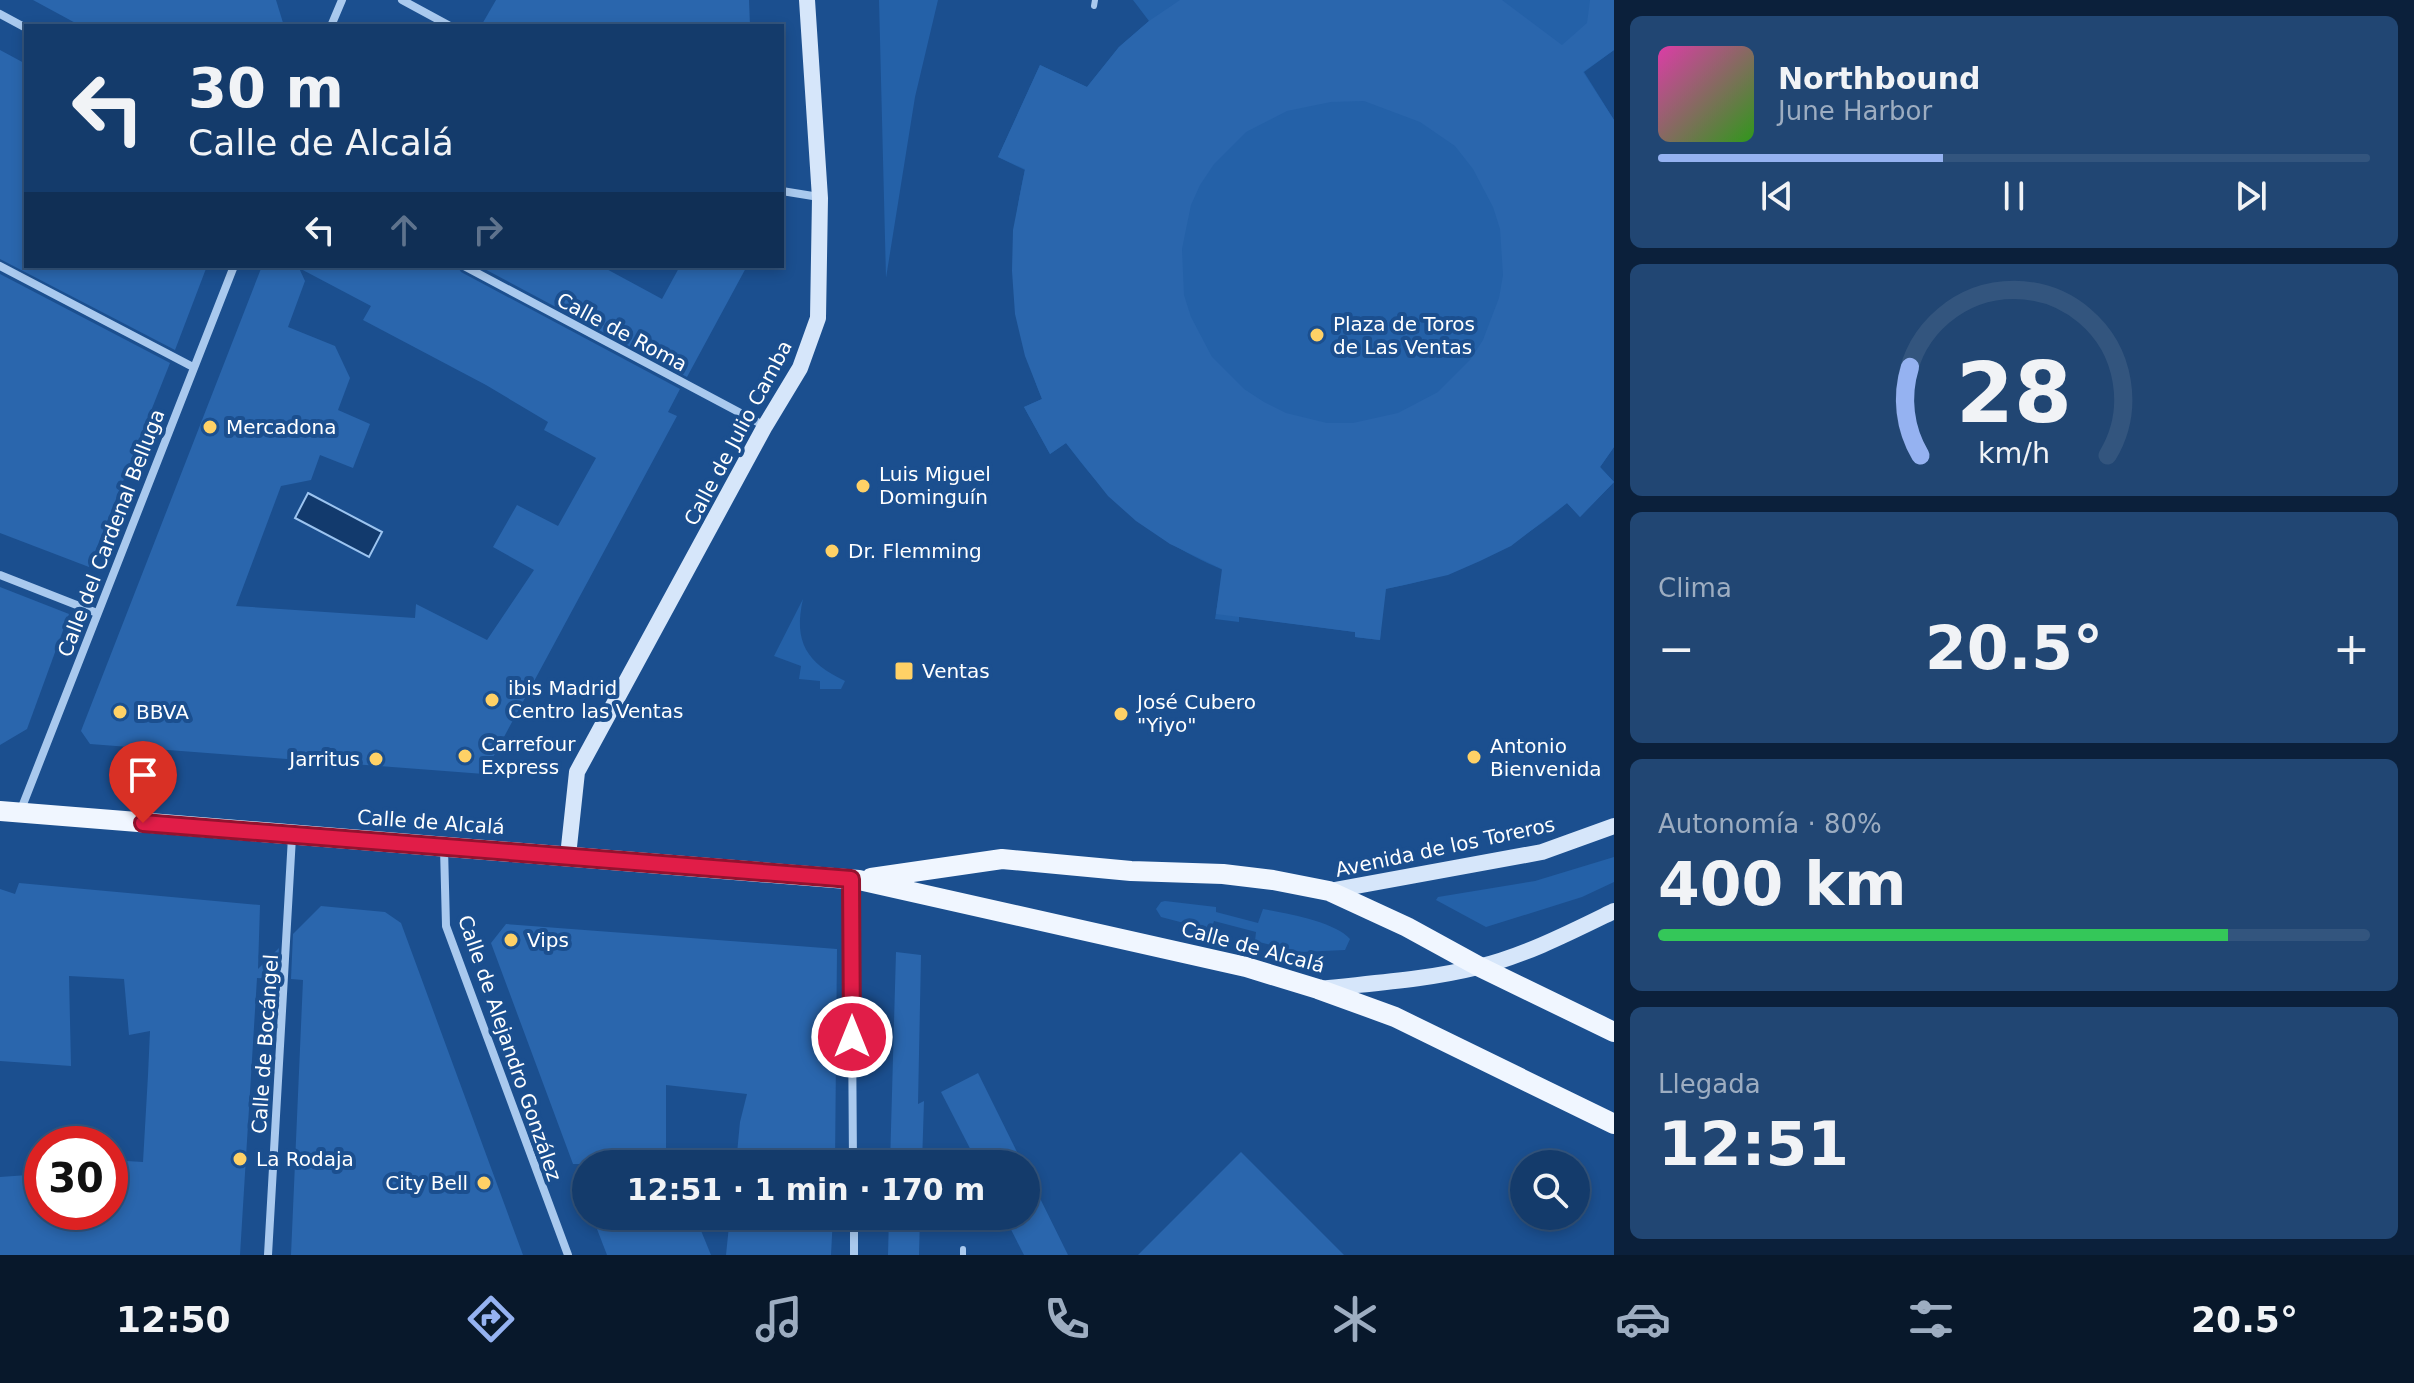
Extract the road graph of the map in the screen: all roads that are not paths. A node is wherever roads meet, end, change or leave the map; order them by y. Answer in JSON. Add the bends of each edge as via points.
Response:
{"nodes":[{"id":1,"x":342,"y":0,"type":"edge"},
{"id":2,"x":402,"y":0,"type":"edge"},
{"id":3,"x":804,"y":6,"type":"edge"},
{"id":4,"x":0,"y":14,"type":"edge"},
{"id":5,"x":332,"y":24,"type":"edge"},
{"id":6,"x":446,"y":24,"type":"edge"},
{"id":7,"x":24,"y":27,"type":"edge"},
{"id":8,"x":784,"y":191,"type":"edge"},
{"id":9,"x":820,"y":198,"type":"junction"},
{"id":10,"x":0,"y":266,"type":"edge"},
{"id":11,"x":233,"y":268,"type":"edge"},
{"id":12,"x":468,"y":268,"type":"edge"},
{"id":13,"x":193,"y":367,"type":"junction"},
{"id":14,"x":765,"y":426,"type":"junction"},
{"id":15,"x":0,"y":575,"type":"edge"},
{"id":16,"x":97,"y":613,"type":"junction"},
{"id":17,"x":10,"y":812,"type":"edge"},
{"id":18,"x":1614,"y":826,"type":"edge"},
{"id":19,"x":292,"y":834,"type":"junction"},
{"id":20,"x":444,"y":847,"type":"junction"},
{"id":21,"x":568,"y":856,"type":"junction"},
{"id":22,"x":855,"y":880,"type":"junction"},
{"id":23,"x":1329,"y":891,"type":"junction"},
{"id":24,"x":1614,"y":911,"type":"edge"},
{"id":25,"x":1480,"y":967,"type":"junction"},
{"id":26,"x":1318,"y":989,"type":"junction"},
{"id":27,"x":1614,"y":1032,"type":"edge"},
{"id":28,"x":1614,"y":1124,"type":"edge"},
{"id":29,"x":853,"y":1150,"type":"edge"},
{"id":30,"x":854,"y":1230,"type":"edge"},
{"id":31,"x":268,"y":1255,"type":"edge"},
{"id":32,"x":568,"y":1255,"type":"edge"},
{"id":33,"x":854,"y":1255,"type":"edge"}],
"edges":[{"from":1,"to":5,"type":"street"},
{"from":2,"to":6,"type":"street"},
{"from":3,"to":9,"type":"street","name":"Calle de Julio Camba"},
{"from":4,"to":7,"type":"street"},
{"from":8,"to":9,"type":"street"},
{"from":9,"to":14,"type":"street","name":"Calle de Julio Camba","via":[[818,318],[800,368]]},
{"from":10,"to":13,"type":"street"},
{"from":11,"to":13,"type":"street","name":"Calle del Cardenal Belluga"},
{"from":12,"to":14,"type":"street","name":"Calle de Roma"},
{"from":13,"to":16,"type":"street","name":"Calle del Cardenal Belluga"},
{"from":14,"to":21,"type":"street","name":"Calle de Julio Camba","via":[[577,772]]},
{"from":15,"to":16,"type":"street"},
{"from":16,"to":17,"type":"street","name":"Calle del Cardenal Belluga"},
{"from":17,"to":19,"type":"main road","name":"Calle de Alcalá"},
{"from":18,"to":23,"type":"street","name":"Avenida de los Toreros","via":[[1542,852]]},
{"from":19,"to":20,"type":"main road","name":"Calle de Alcalá"},
{"from":19,"to":31,"type":"street","name":"Calle de Bocángel"},
{"from":20,"to":21,"type":"main road","name":"Calle de Alcalá"},
{"from":20,"to":32,"type":"street","name":"Calle de Alejandro González","via":[[446,926]]},
{"from":21,"to":22,"type":"main road","name":"Calle de Alcalá"},
{"from":22,"to":23,"type":"main road","name":"Calle de Alcalá","via":[[1002,859],[1223,874]]},
{"from":22,"to":26,"type":"main road","name":"Calle de Alcalá","via":[[1231,963]]},
{"from":22,"to":29,"type":"street"},
{"from":23,"to":25,"type":"main road","name":"Calle de Alcalá"},
{"from":24,"to":25,"type":"street"},
{"from":25,"to":26,"type":"street"},
{"from":25,"to":27,"type":"main road","name":"Calle de Alcalá"},
{"from":26,"to":28,"type":"main road","name":"Calle de Alcalá","via":[[1395,1017]]},
{"from":30,"to":33,"type":"street"}]}
